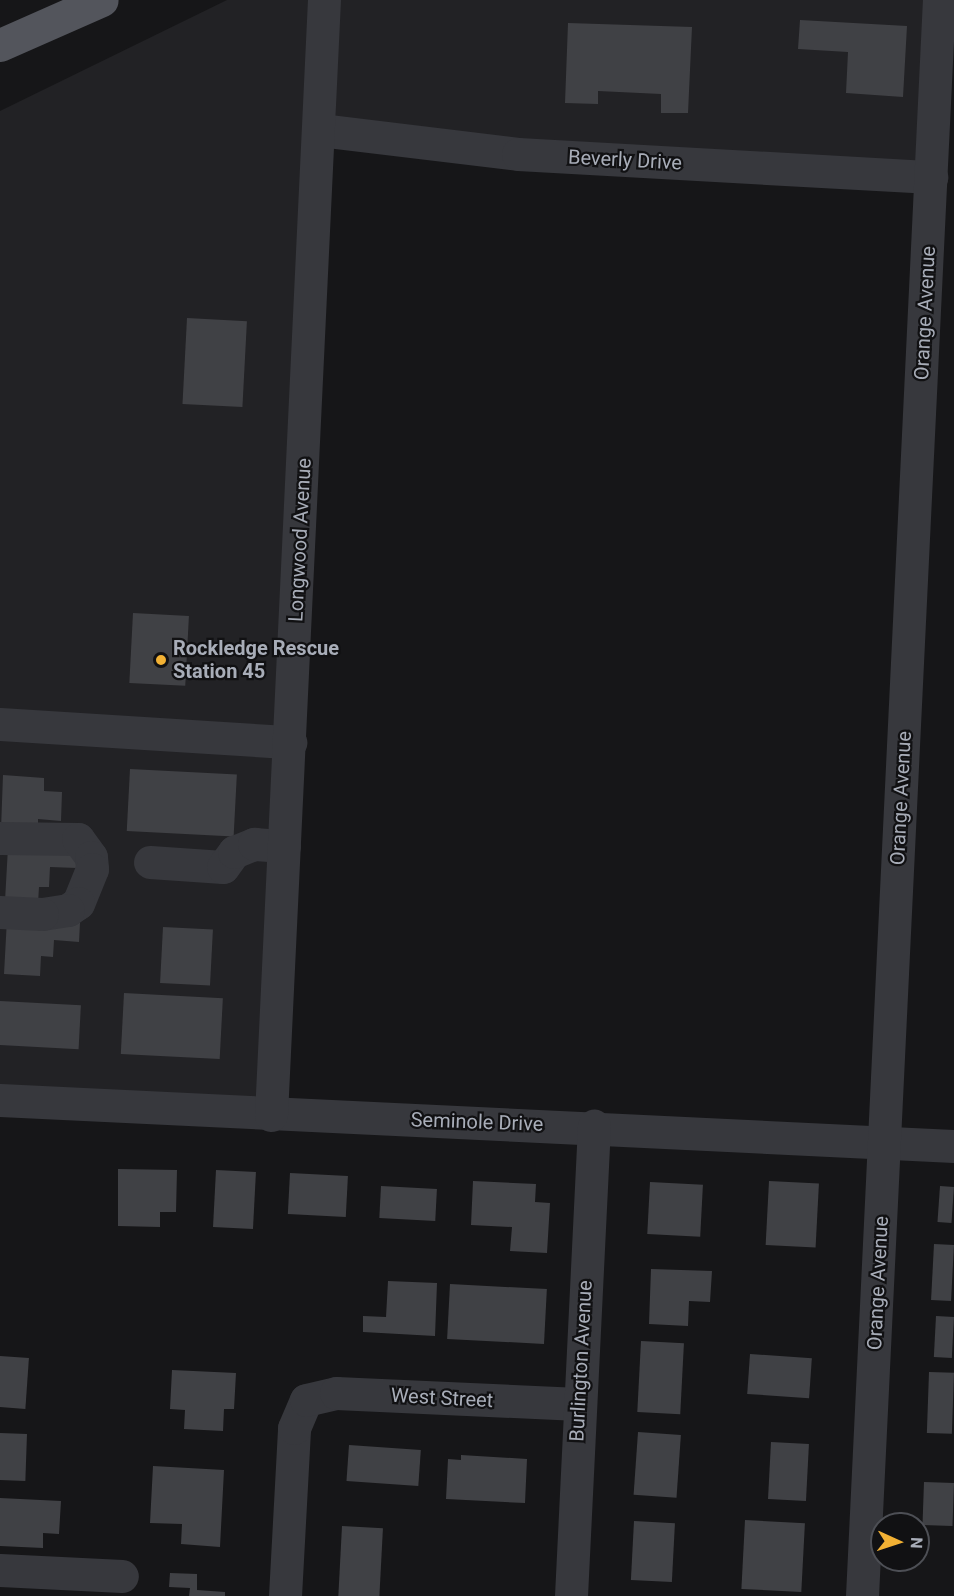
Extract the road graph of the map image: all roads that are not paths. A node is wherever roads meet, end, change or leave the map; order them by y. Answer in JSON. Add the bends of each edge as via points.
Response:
{"nodes":[{"id":1,"x":102,"y":0,"type":"edge"},
{"id":2,"x":324,"y":0,"type":"edge"},
{"id":3,"x":939,"y":0,"type":"edge"},
{"id":4,"x":0,"y":45,"type":"edge"},
{"id":5,"x":320,"y":130,"type":"junction"},
{"id":6,"x":932,"y":177,"type":"junction"},
{"id":7,"x":0,"y":724,"type":"edge"},
{"id":8,"x":290,"y":742,"type":"junction"},
{"id":9,"x":0,"y":837,"type":"edge"},
{"id":10,"x":284,"y":846,"type":"junction"},
{"id":11,"x":150,"y":862,"type":"dead end"},
{"id":12,"x":0,"y":912,"type":"edge"},
{"id":13,"x":0,"y":1100,"type":"edge"},
{"id":14,"x":271,"y":1116,"type":"junction"},
{"id":15,"x":594,"y":1126,"type":"junction"},
{"id":16,"x":885,"y":1142,"type":"junction"},
{"id":17,"x":954,"y":1146,"type":"edge"},
{"id":18,"x":579,"y":1404,"type":"junction"},
{"id":19,"x":0,"y":1570,"type":"edge"},
{"id":20,"x":122,"y":1576,"type":"dead end"},
{"id":21,"x":285,"y":1596,"type":"edge"},
{"id":22,"x":571,"y":1596,"type":"edge"},
{"id":23,"x":862,"y":1596,"type":"edge"}],
"edges":[{"from":1,"to":4,"type":"main road"},
{"from":2,"to":5,"type":"street","name":"Longwood Avenue"},
{"from":3,"to":6,"type":"street","name":"Orange Avenue"},
{"from":5,"to":6,"type":"street","name":"Beverly Drive","via":[[518,154]]},
{"from":5,"to":8,"type":"street","name":"Longwood Avenue"},
{"from":6,"to":16,"type":"street","name":"Orange Avenue"},
{"from":7,"to":8,"type":"street"},
{"from":8,"to":10,"type":"street","name":"Longwood Avenue"},
{"from":9,"to":12,"type":"street","via":[[78,839],[91,857],[92,869],[78,903],[68,910]]},
{"from":10,"to":11,"type":"street","via":[[254,844],[234,852],[223,867]]},
{"from":10,"to":14,"type":"street","name":"Longwood Avenue"},
{"from":13,"to":14,"type":"street","name":"Seminole Drive"},
{"from":14,"to":15,"type":"street","name":"Seminole Drive"},
{"from":15,"to":16,"type":"street","name":"Seminole Drive"},
{"from":15,"to":18,"type":"street","name":"Burlington Avenue"},
{"from":16,"to":17,"type":"street","name":"Seminole Drive"},
{"from":16,"to":23,"type":"street","name":"Orange Avenue"},
{"from":18,"to":21,"type":"street","name":"West Street","via":[[336,1393],[306,1400],[294,1428]]},
{"from":18,"to":22,"type":"street","name":"Burlington Avenue"},
{"from":19,"to":20,"type":"street"}]}
